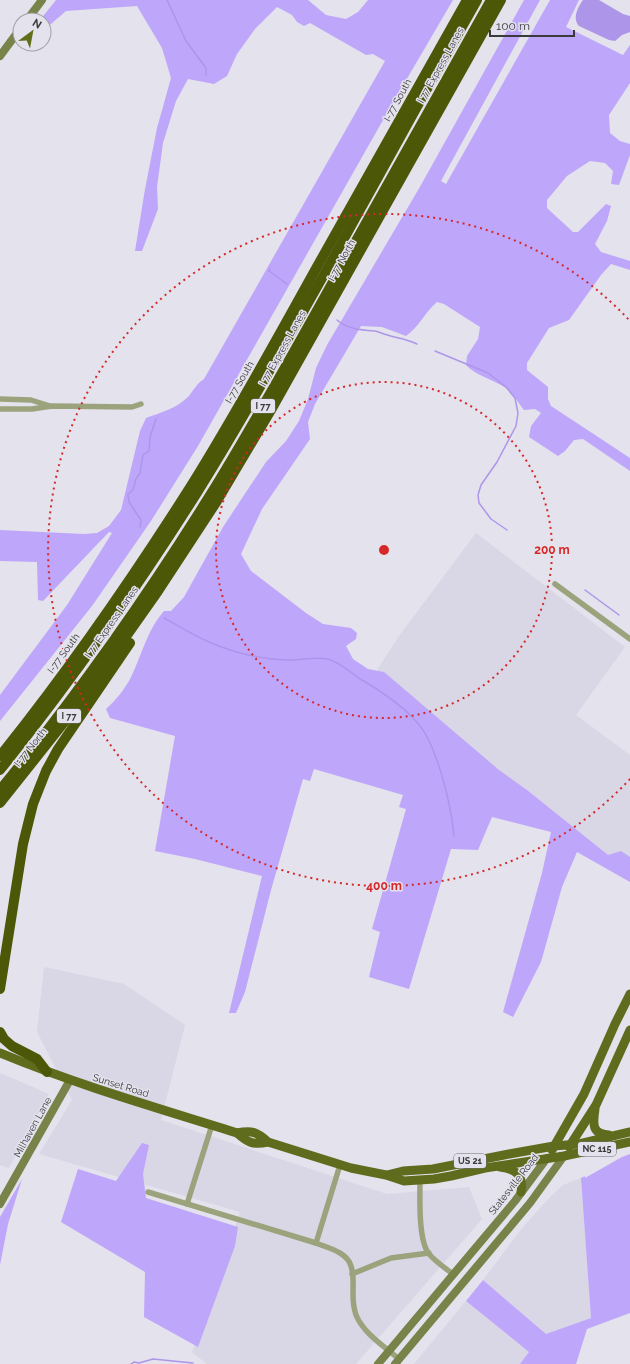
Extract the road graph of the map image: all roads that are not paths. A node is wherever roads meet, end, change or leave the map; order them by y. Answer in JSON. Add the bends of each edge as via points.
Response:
{"nodes":[{"id":1,"x":42,"y":0,"type":"edge"},
{"id":2,"x":467,"y":0,"type":"edge"},
{"id":3,"x":477,"y":0,"type":"edge"},
{"id":4,"x":491,"y":0,"type":"edge"},
{"id":5,"x":501,"y":0,"type":"edge"},
{"id":6,"x":32,"y":12,"type":"edge"},
{"id":7,"x":12,"y":40,"type":"edge"},
{"id":8,"x":0,"y":56,"type":"edge"},
{"id":9,"x":0,"y":399,"type":"edge"},
{"id":10,"x":141,"y":404,"type":"dead end"},
{"id":11,"x":52,"y":406,"type":"junction"},
{"id":12,"x":0,"y":409,"type":"edge"},
{"id":13,"x":555,"y":584,"type":"dead end"},
{"id":14,"x":134,"y":626,"type":"junction"},
{"id":15,"x":630,"y":640,"type":"edge"},
{"id":16,"x":32,"y":715,"type":"junction"},
{"id":17,"x":0,"y":748,"type":"edge"},
{"id":18,"x":0,"y":756,"type":"edge"},
{"id":19,"x":0,"y":770,"type":"edge"},
{"id":20,"x":0,"y":790,"type":"edge"},
{"id":21,"x":0,"y":803,"type":"edge"},
{"id":22,"x":0,"y":989,"type":"edge"},
{"id":23,"x":630,"y":994,"type":"edge"},
{"id":24,"x":630,"y":1030,"type":"edge"},
{"id":25,"x":0,"y":1032,"type":"edge"},
{"id":26,"x":0,"y":1054,"type":"edge"},
{"id":27,"x":47,"y":1072,"type":"junction"},
{"id":28,"x":70,"y":1080,"type":"junction"},
{"id":29,"x":596,"y":1105,"type":"junction"},
{"id":30,"x":212,"y":1125,"type":"junction"},
{"id":31,"x":630,"y":1132,"type":"edge"},
{"id":32,"x":615,"y":1135,"type":"junction"},
{"id":33,"x":630,"y":1142,"type":"edge"},
{"id":34,"x":571,"y":1145,"type":"junction"},
{"id":35,"x":554,"y":1146,"type":"junction"},
{"id":36,"x":564,"y":1156,"type":"junction"},
{"id":37,"x":547,"y":1158,"type":"junction"},
{"id":38,"x":340,"y":1165,"type":"junction"},
{"id":39,"x":494,"y":1166,"type":"junction"},
{"id":40,"x":386,"y":1175,"type":"junction"},
{"id":41,"x":420,"y":1180,"type":"junction"},
{"id":42,"x":148,"y":1192,"type":"dead end"},
{"id":43,"x":521,"y":1192,"type":"junction"},
{"id":44,"x":0,"y":1204,"type":"edge"},
{"id":45,"x":187,"y":1204,"type":"junction"},
{"id":46,"x":316,"y":1243,"type":"junction"},
{"id":47,"x":429,"y":1253,"type":"junction"},
{"id":48,"x":352,"y":1274,"type":"junction"},
{"id":49,"x":453,"y":1274,"type":"junction"},
{"id":50,"x":389,"y":1350,"type":"junction"},
{"id":51,"x":397,"y":1362,"type":"edge"},
{"id":52,"x":378,"y":1364,"type":"edge"}],
"edges":[{"from":1,"to":6,"type":"main road"},
{"from":2,"to":16,"type":"highway","name":"I-77 South","number":"I 77","via":[[209,457],[125,586]]},
{"from":3,"to":19,"type":"highway","name":"I 77 Express Lanes","number":"I 77","via":[[276,360],[206,479],[101,637]]},
{"from":4,"to":20,"type":"highway","name":"I 77 Express Lanes","number":"I 77","via":[[216,485],[111,644]]},
{"from":5,"to":14,"type":"highway","name":"I-77 North","number":"I 77","via":[[271,410],[199,529]]},
{"from":7,"to":8,"type":"main road"},
{"from":9,"to":11,"type":"street","via":[[32,400]]},
{"from":10,"to":11,"type":"street","via":[[132,408]]},
{"from":11,"to":12,"type":"street"},
{"from":13,"to":15,"type":"street"},
{"from":14,"to":21,"type":"highway","name":"I-77 North","number":"I 77","via":[[77,706]]},
{"from":14,"to":22,"type":"highway","via":[[132,640],[58,749],[33,804],[23,844]]},
{"from":16,"to":17,"type":"highway"},
{"from":16,"to":18,"type":"highway","name":"I-77 South","number":"I 77"},
{"from":23,"to":35,"type":"main road","name":"Statesville Road","via":[[584,1094]]},
{"from":24,"to":29,"type":"main road"},
{"from":25,"to":27,"type":"highway","via":[[12,1046],[37,1058]]},
{"from":26,"to":27,"type":"main road","name":"Sunset Road","number":"US 21"},
{"from":27,"to":28,"type":"main road","name":"Sunset Road","number":"US 21"},
{"from":28,"to":30,"type":"main road","name":"Sunset Road","number":"US 21"},
{"from":28,"to":44,"type":"main road","name":"Milhaven Lane"},
{"from":29,"to":32,"type":"main road","via":[[593,1125],[595,1129],[603,1135]]},
{"from":29,"to":34,"type":"main road"},
{"from":30,"to":38,"type":"main road","name":"Sunset Road","number":"US 21","via":[[237,1133],[245,1141],[256,1144],[268,1142]]},
{"from":30,"to":45,"type":"street"},
{"from":31,"to":32,"type":"main road","number":"NC 115"},
{"from":32,"to":34,"type":"main road","number":"NC 115"},
{"from":33,"to":36,"type":"main road","number":"NC 115"},
{"from":34,"to":35,"type":"main road","number":"NC 115"},
{"from":34,"to":36,"type":"main road"},
{"from":35,"to":37,"type":"main road","name":"Statesville Road"},
{"from":35,"to":40,"type":"main road","name":"Sunset Road","number":"US 21","via":[[483,1158],[449,1167]]},
{"from":36,"to":37,"type":"main road","name":"Sunset Road","number":"US 21"},
{"from":36,"to":51,"type":"main road","via":[[530,1203]]},
{"from":37,"to":39,"type":"main road","name":"Sunset Road","number":"US 21"},
{"from":37,"to":43,"type":"main road","name":"Statesville Road"},
{"from":38,"to":40,"type":"main road","name":"Sunset Road","number":"US 21"},
{"from":38,"to":46,"type":"street"},
{"from":39,"to":41,"type":"main road","name":"Sunset Road","number":"US 21"},
{"from":39,"to":43,"type":"main road","via":[[517,1173],[522,1182]]},
{"from":40,"to":41,"type":"main road","name":"Sunset Road","number":"US 21","via":[[404,1181]]},
{"from":41,"to":47,"type":"street","via":[[422,1232]]},
{"from":42,"to":45,"type":"street"},
{"from":43,"to":49,"type":"main road","name":"Statesville Road"},
{"from":45,"to":46,"type":"street"},
{"from":46,"to":48,"type":"street","via":[[343,1254],[352,1266]]},
{"from":47,"to":48,"type":"street","via":[[391,1258]]},
{"from":47,"to":49,"type":"street"},
{"from":48,"to":50,"type":"street","via":[[358,1319],[373,1337]]},
{"from":49,"to":50,"type":"main road","name":"Statesville Road"},
{"from":50,"to":51,"type":"street"},
{"from":50,"to":52,"type":"main road","name":"Statesville Road"}]}
